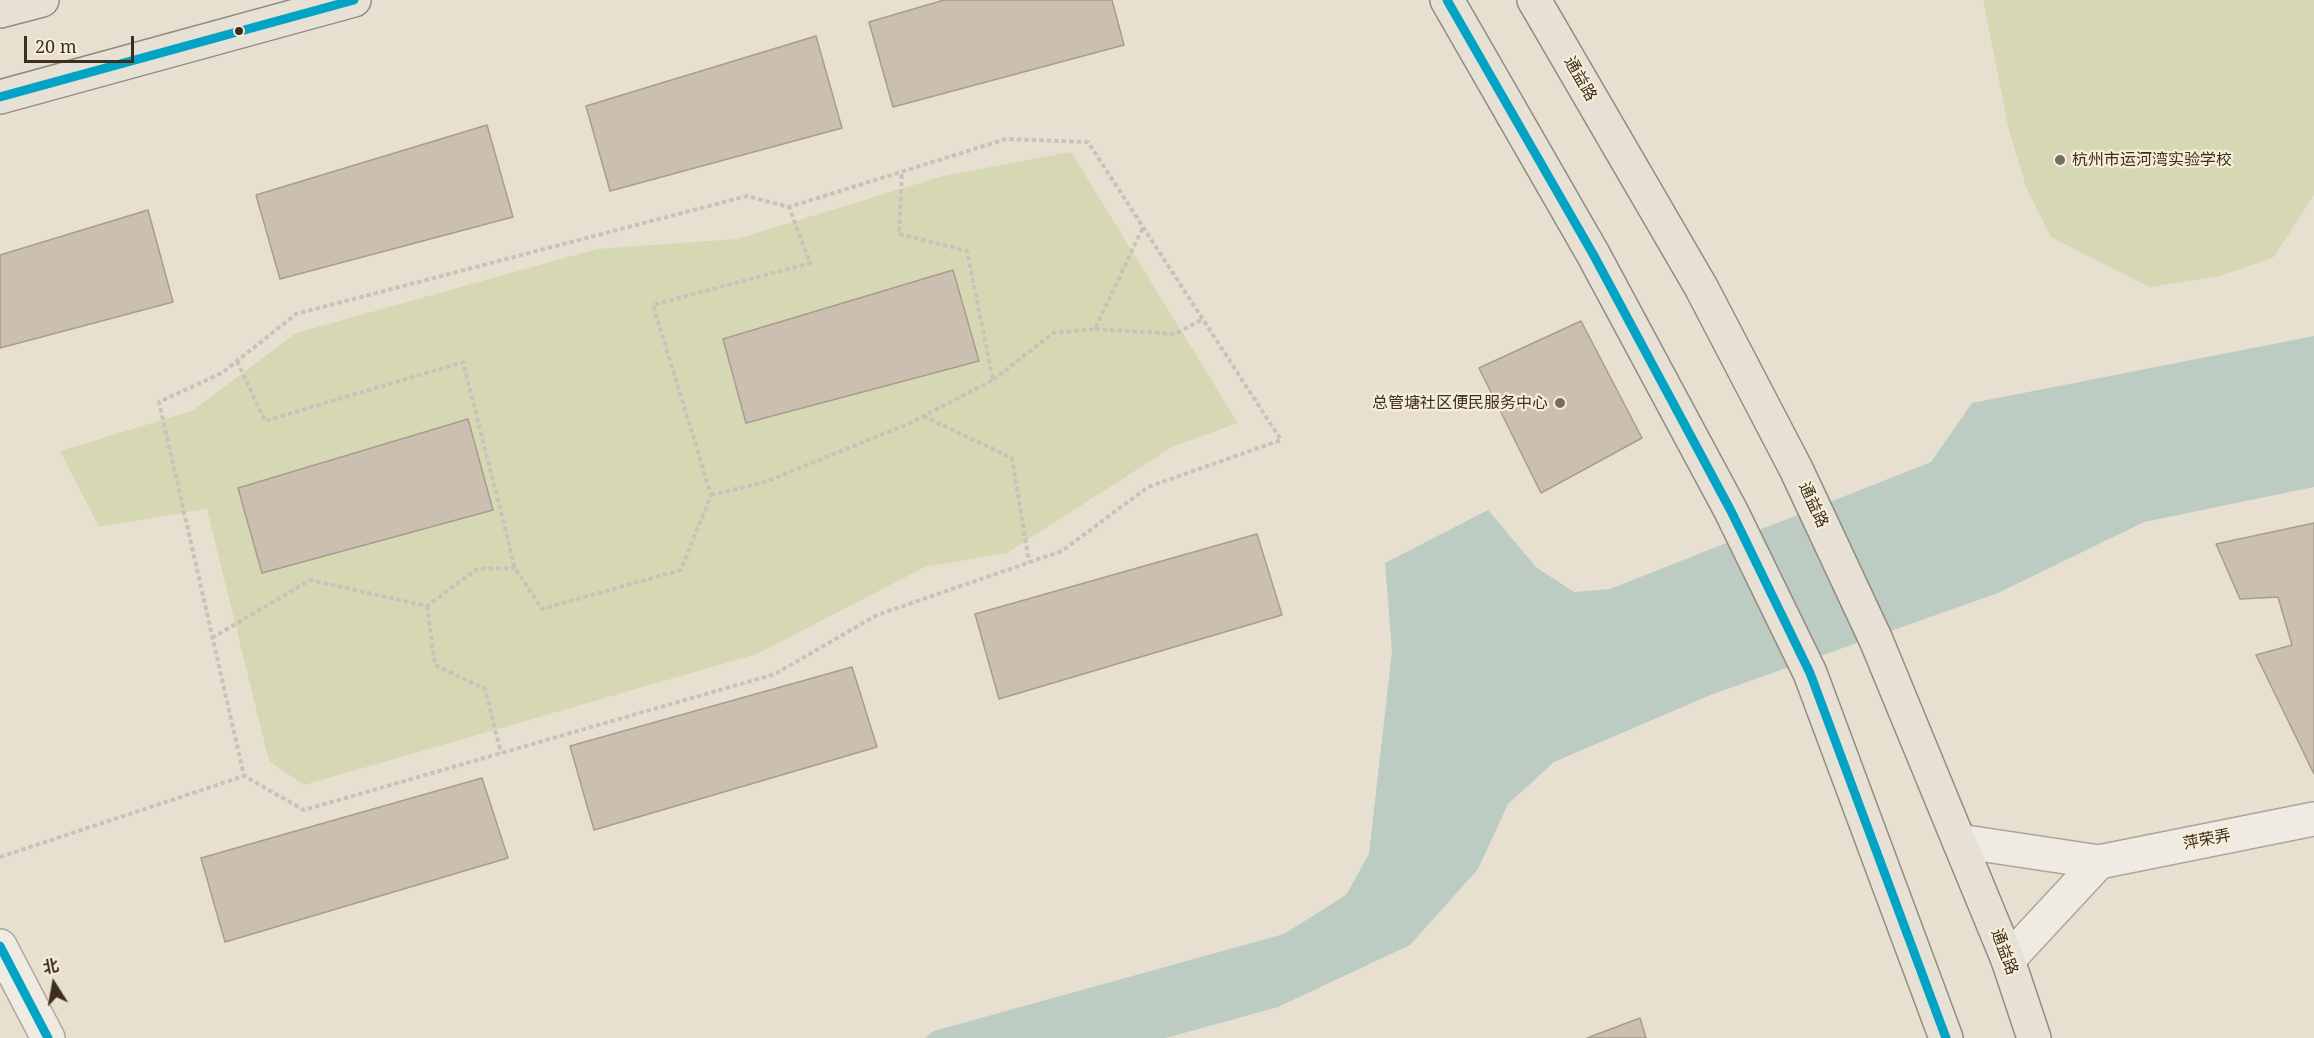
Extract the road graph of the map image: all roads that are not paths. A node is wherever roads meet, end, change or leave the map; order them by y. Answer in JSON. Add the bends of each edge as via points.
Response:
{"nodes":[{"id":1,"x":42,"y":0,"type":"edge"},
{"id":2,"x":354,"y":0,"type":"edge"},
{"id":3,"x":1447,"y":0,"type":"edge"},
{"id":4,"x":1534,"y":0,"type":"edge"},
{"id":5,"x":0,"y":12,"type":"edge"},
{"id":6,"x":0,"y":97,"type":"edge"},
{"id":7,"x":2314,"y":819,"type":"edge"},
{"id":8,"x":1959,"y":841,"type":"junction"},
{"id":9,"x":2099,"y":862,"type":"junction"},
{"id":10,"x":0,"y":946,"type":"edge"},
{"id":11,"x":2008,"y":960,"type":"junction"},
{"id":12,"x":48,"y":1038,"type":"edge"},
{"id":13,"x":1946,"y":1038,"type":"edge"},
{"id":14,"x":2034,"y":1038,"type":"edge"}],
"edges":[{"from":1,"to":5,"type":"main road"},
{"from":2,"to":6,"type":"main road"},
{"from":3,"to":13,"type":"main road","via":[[1593,254],[1731,511],[1810,672]]},
{"from":4,"to":8,"type":"main road","name":"通益路","via":[[1701,287],[1796,469],[1876,640]]},
{"from":7,"to":9,"type":"street","name":"萍荣弄"},
{"from":8,"to":9,"type":"street","name":"萍荣弄"},
{"from":8,"to":11,"type":"main road","name":"通益路"},
{"from":9,"to":11,"type":"street"},
{"from":10,"to":12,"type":"street"},
{"from":11,"to":14,"type":"main road","name":"通益路"}]}
